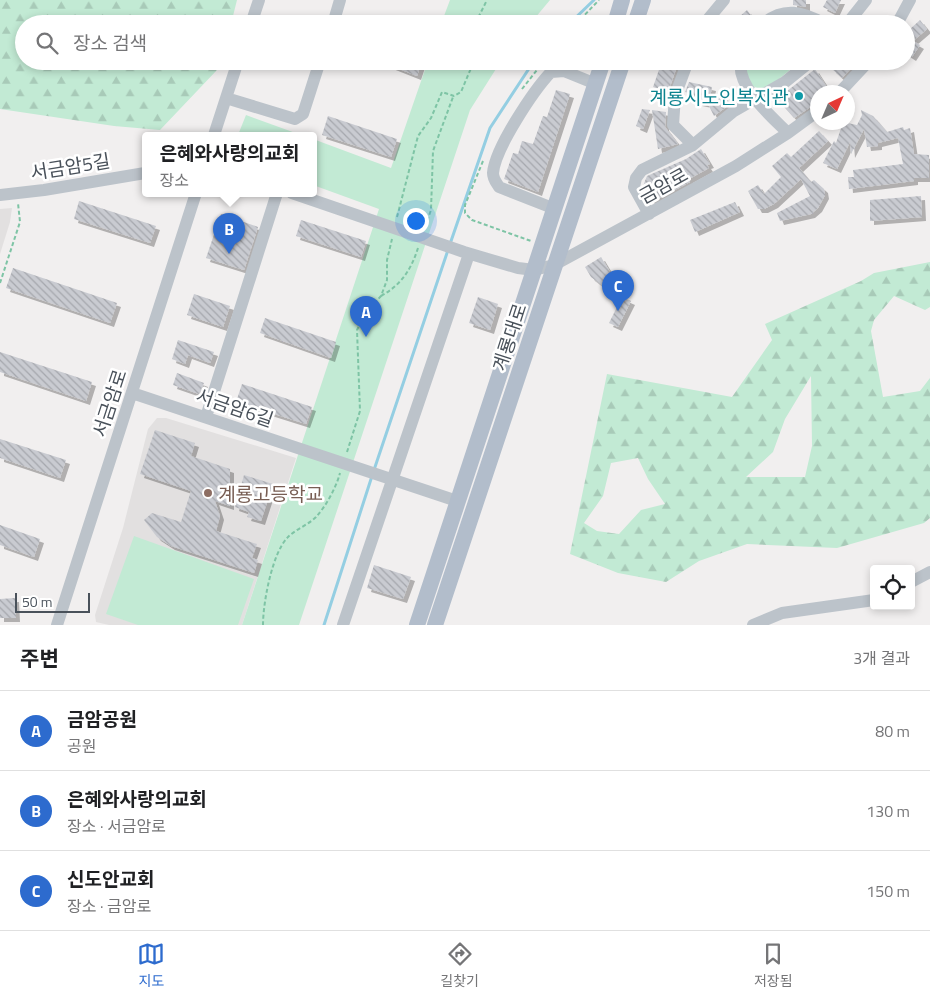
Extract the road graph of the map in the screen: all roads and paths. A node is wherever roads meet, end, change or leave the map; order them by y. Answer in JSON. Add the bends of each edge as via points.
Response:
{"nodes":[{"id":1,"x":259,"y":0,"type":"edge"},
{"id":2,"x":340,"y":0,"type":"edge"},
{"id":3,"x":487,"y":0,"type":"edge"},
{"id":4,"x":599,"y":0,"type":"edge"},
{"id":5,"x":622,"y":0,"type":"edge"},
{"id":6,"x":643,"y":0,"type":"edge"},
{"id":7,"x":724,"y":0,"type":"edge"},
{"id":8,"x":866,"y":0,"type":"edge"},
{"id":9,"x":910,"y":0,"type":"edge"},
{"id":10,"x":254,"y":15,"type":"edge"},
{"id":11,"x":336,"y":15,"type":"edge"},
{"id":12,"x":480,"y":15,"type":"edge"},
{"id":13,"x":585,"y":15,"type":"edge"},
{"id":14,"x":618,"y":15,"type":"edge"},
{"id":15,"x":638,"y":15,"type":"edge"},
{"id":16,"x":712,"y":15,"type":"edge"},
{"id":17,"x":779,"y":15,"type":"edge"},
{"id":18,"x":810,"y":15,"type":"edge"},
{"id":19,"x":854,"y":15,"type":"edge"},
{"id":20,"x":902,"y":15,"type":"edge"},
{"id":21,"x":235,"y":70,"type":"edge"},
{"id":22,"x":317,"y":70,"type":"edge"},
{"id":23,"x":470,"y":70,"type":"edge"},
{"id":24,"x":600,"y":70,"type":"edge"},
{"id":25,"x":620,"y":70,"type":"edge"},
{"id":26,"x":685,"y":70,"type":"edge"},
{"id":27,"x":742,"y":70,"type":"edge"},
{"id":28,"x":800,"y":70,"type":"edge"},
{"id":29,"x":861,"y":70,"type":"edge"},
{"id":30,"x":596,"y":84,"type":"junction"},
{"id":31,"x":847,"y":85,"type":"edge"},
{"id":32,"x":454,"y":96,"type":"junction"},
{"id":33,"x":226,"y":98,"type":"junction"},
{"id":34,"x":756,"y":99,"type":"junction"},
{"id":35,"x":810,"y":117,"type":"edge"},
{"id":36,"x":215,"y":132,"type":"edge"},
{"id":37,"x":788,"y":134,"type":"junction"},
{"id":38,"x":693,"y":145,"type":"junction"},
{"id":39,"x":142,"y":173,"type":"edge"},
{"id":40,"x":16,"y":193,"type":"junction"},
{"id":41,"x":0,"y":195,"type":"edge"},
{"id":42,"x":195,"y":197,"type":"edge"},
{"id":43,"x":276,"y":197,"type":"edge"},
{"id":44,"x":304,"y":197,"type":"edge"},
{"id":45,"x":555,"y":209,"type":"junction"},
{"id":46,"x":649,"y":214,"type":"junction"},
{"id":47,"x":395,"y":227,"type":"junction"},
{"id":48,"x":419,"y":238,"type":"junction"},
{"id":49,"x":466,"y":253,"type":"junction"},
{"id":50,"x":554,"y":265,"type":"junction"},
{"id":51,"x":534,"y":270,"type":"junction"},
{"id":52,"x":0,"y":283,"type":"edge"},
{"id":53,"x":381,"y":296,"type":"junction"},
{"id":54,"x":132,"y":393,"type":"junction"},
{"id":55,"x":206,"y":417,"type":"junction"},
{"id":56,"x":346,"y":455,"type":"dead end"},
{"id":57,"x":340,"y":473,"type":"dead end"},
{"id":58,"x":392,"y":479,"type":"junction"},
{"id":59,"x":457,"y":501,"type":"junction"},
{"id":60,"x":930,"y":572,"type":"edge"},
{"id":61,"x":915,"y":580,"type":"edge"},
{"id":62,"x":870,"y":601,"type":"edge"},
{"id":63,"x":57,"y":625,"type":"edge"},
{"id":64,"x":263,"y":625,"type":"edge"},
{"id":65,"x":343,"y":625,"type":"edge"},
{"id":66,"x":417,"y":625,"type":"edge"},
{"id":67,"x":435,"y":625,"type":"edge"},
{"id":68,"x":753,"y":625,"type":"edge"}],
"edges":[{"from":1,"to":10,"type":"street"},
{"from":2,"to":11,"type":"street"},
{"from":3,"to":12,"type":"path"},
{"from":4,"to":13,"type":"path"},
{"from":5,"to":14,"type":"main road"},
{"from":6,"to":15,"type":"main road"},
{"from":7,"to":16,"type":"street"},
{"from":8,"to":19,"type":"street"},
{"from":9,"to":20,"type":"street"},
{"from":17,"to":18,"type":"street","via":[[792,11]]},
{"from":21,"to":33,"type":"street"},
{"from":22,"to":33,"type":"street","via":[[303,114],[295,119]]},
{"from":23,"to":32,"type":"path","via":[[461,92]]},
{"from":24,"to":30,"type":"main road","name":"계룡대로"},
{"from":25,"to":50,"type":"main road","name":"계룡대로"},
{"from":26,"to":38,"type":"street","via":[[675,96],[673,125]]},
{"from":27,"to":34,"type":"street","via":[[743,79]]},
{"from":28,"to":34,"type":"street"},
{"from":29,"to":31,"type":"street"},
{"from":30,"to":45,"type":"main road","name":"계룡대로"},
{"from":30,"to":45,"type":"street","via":[[564,71],[551,72],[520,114],[493,172],[499,187]]},
{"from":32,"to":47,"type":"path","via":[[442,92],[432,118],[418,136]]},
{"from":32,"to":48,"type":"path","via":[[433,151],[431,210]]},
{"from":33,"to":36,"type":"street"},
{"from":34,"to":37,"type":"street"},
{"from":34,"to":38,"type":"street","via":[[734,111]]},
{"from":35,"to":37,"type":"street","name":"금암로"},
{"from":37,"to":46,"type":"street","name":"금암로"},
{"from":38,"to":46,"type":"street","via":[[642,170],[636,178],[634,187]]},
{"from":39,"to":40,"type":"street","name":"서금암5길"},
{"from":40,"to":41,"type":"street","name":"서금암5길"},
{"from":40,"to":52,"type":"path","via":[[20,222]]},
{"from":42,"to":54,"type":"street","name":"서금암로"},
{"from":43,"to":55,"type":"street"},
{"from":44,"to":47,"type":"street"},
{"from":45,"to":51,"type":"main road","name":"계룡대로"},
{"from":46,"to":50,"type":"street","name":"금암로"},
{"from":47,"to":48,"type":"street"},
{"from":47,"to":53,"type":"path","via":[[387,260],[387,280]]},
{"from":48,"to":49,"type":"street"},
{"from":48,"to":53,"type":"path","via":[[414,262],[404,279]]},
{"from":49,"to":51,"type":"street"},
{"from":49,"to":58,"type":"street"},
{"from":50,"to":51,"type":"street","name":"금암로"},
{"from":50,"to":67,"type":"main road","name":"계룡대로"},
{"from":51,"to":59,"type":"main road","name":"계룡대로"},
{"from":53,"to":56,"type":"path","via":[[365,314],[357,330],[360,411]]},
{"from":54,"to":55,"type":"street","name":"서금암6길"},
{"from":54,"to":63,"type":"street","name":"서금암로"},
{"from":55,"to":58,"type":"street","name":"서금암6길"},
{"from":57,"to":64,"type":"path","via":[[338,482],[316,517],[288,537],[281,547],[266,590]]},
{"from":58,"to":59,"type":"street"},
{"from":58,"to":65,"type":"street"},
{"from":59,"to":66,"type":"main road","name":"계룡대로"},
{"from":60,"to":61,"type":"street"},
{"from":62,"to":68,"type":"street","via":[[782,613]]}]}
